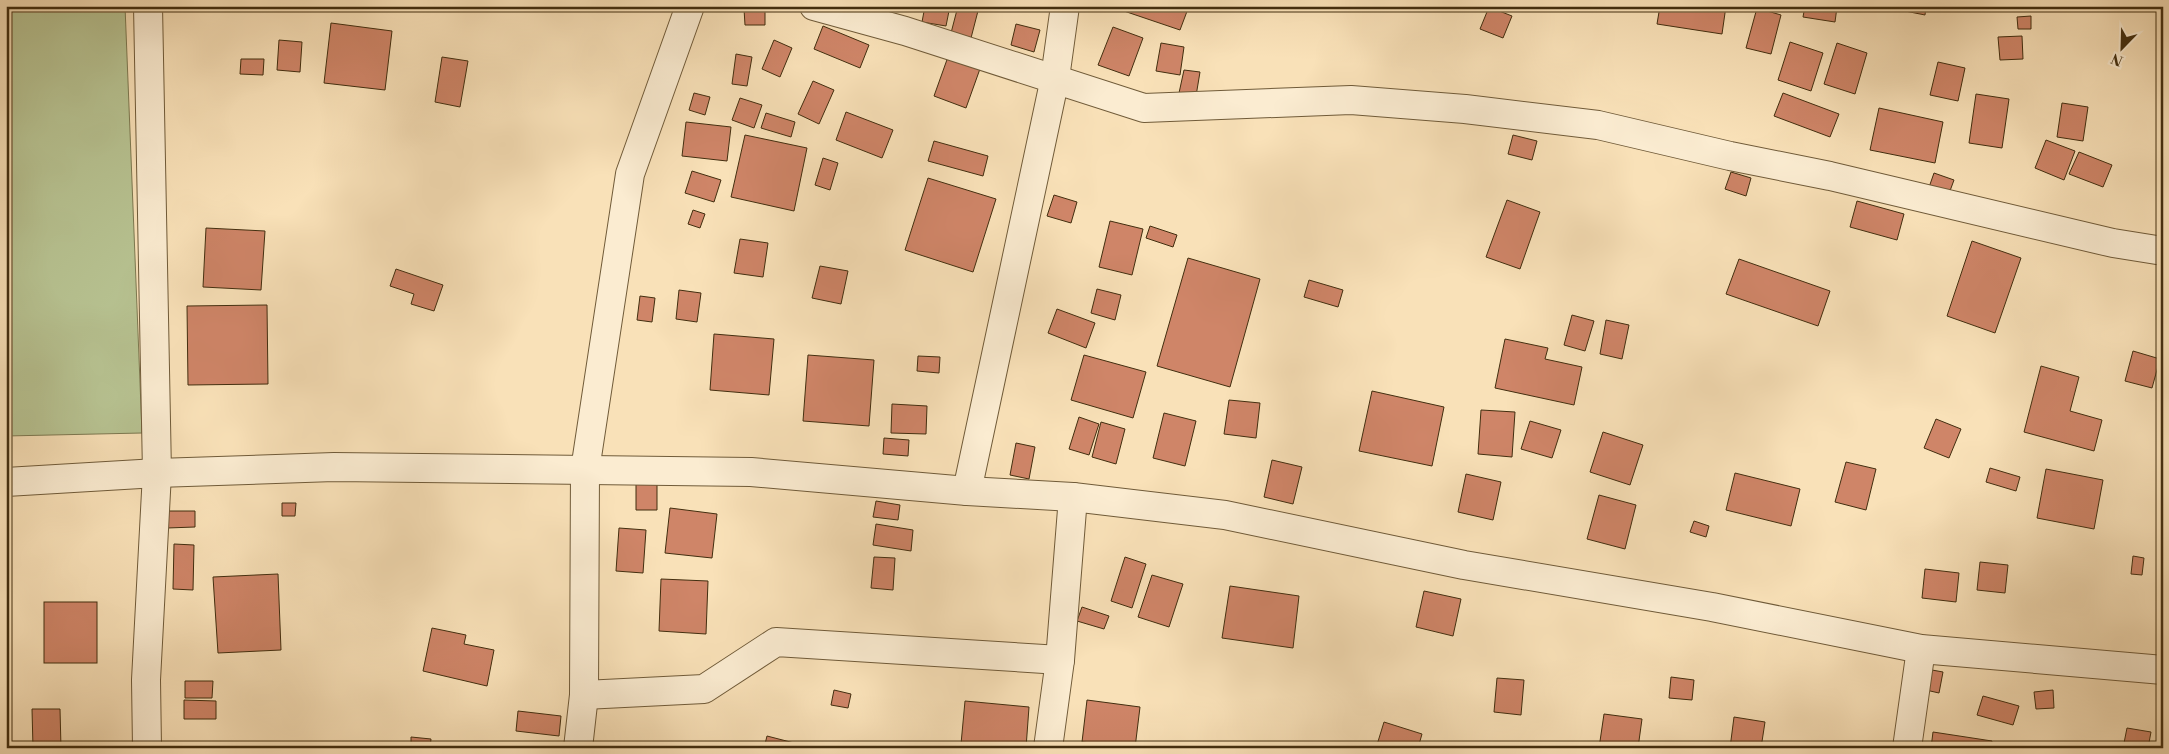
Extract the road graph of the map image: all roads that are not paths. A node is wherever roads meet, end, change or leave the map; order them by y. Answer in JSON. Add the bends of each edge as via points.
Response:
{"nodes":[{"id":1,"x":148,"y":6,"type":"edge"},
{"id":2,"x":690,"y":6,"type":"edge"},
{"id":3,"x":814,"y":6,"type":"edge"},
{"id":4,"x":1064,"y":6,"type":"edge"},
{"id":5,"x":1055,"y":78,"type":"junction"},
{"id":6,"x":2163,"y":251,"type":"edge"},
{"id":7,"x":585,"y":470,"type":"junction"},
{"id":8,"x":157,"y":473,"type":"junction"},
{"id":9,"x":6,"y":482,"type":"edge"},
{"id":10,"x":967,"y":491,"type":"junction"},
{"id":11,"x":1073,"y":497,"type":"junction"},
{"id":12,"x":1921,"y":649,"type":"junction"},
{"id":13,"x":1060,"y":660,"type":"junction"},
{"id":14,"x":2163,"y":670,"type":"edge"},
{"id":15,"x":584,"y":695,"type":"junction"},
{"id":16,"x":147,"y":748,"type":"edge"},
{"id":17,"x":578,"y":748,"type":"edge"},
{"id":18,"x":1048,"y":748,"type":"edge"},
{"id":19,"x":1906,"y":748,"type":"edge"}],
"edges":[{"from":1,"to":8,"type":"street"},
{"from":2,"to":7,"type":"street","via":[[630,174]]},
{"from":3,"to":5,"type":"street"},
{"from":4,"to":5,"type":"street"},
{"from":5,"to":6,"type":"street","via":[[1144,108],[1351,100],[1466,109],[1598,125],[2113,243]]},
{"from":5,"to":10,"type":"street"},
{"from":7,"to":8,"type":"street","via":[[334,467]]},
{"from":7,"to":10,"type":"street","via":[[751,472]]},
{"from":7,"to":15,"type":"street"},
{"from":8,"to":9,"type":"street"},
{"from":8,"to":16,"type":"street","via":[[146,680]]},
{"from":10,"to":11,"type":"street"},
{"from":11,"to":12,"type":"street","via":[[1225,515],[1464,565],[1712,608]]},
{"from":11,"to":13,"type":"street"},
{"from":12,"to":14,"type":"street"},
{"from":12,"to":19,"type":"street"},
{"from":13,"to":15,"type":"street","via":[[776,642],[704,689]]},
{"from":13,"to":18,"type":"street"},
{"from":15,"to":17,"type":"street"}]}
